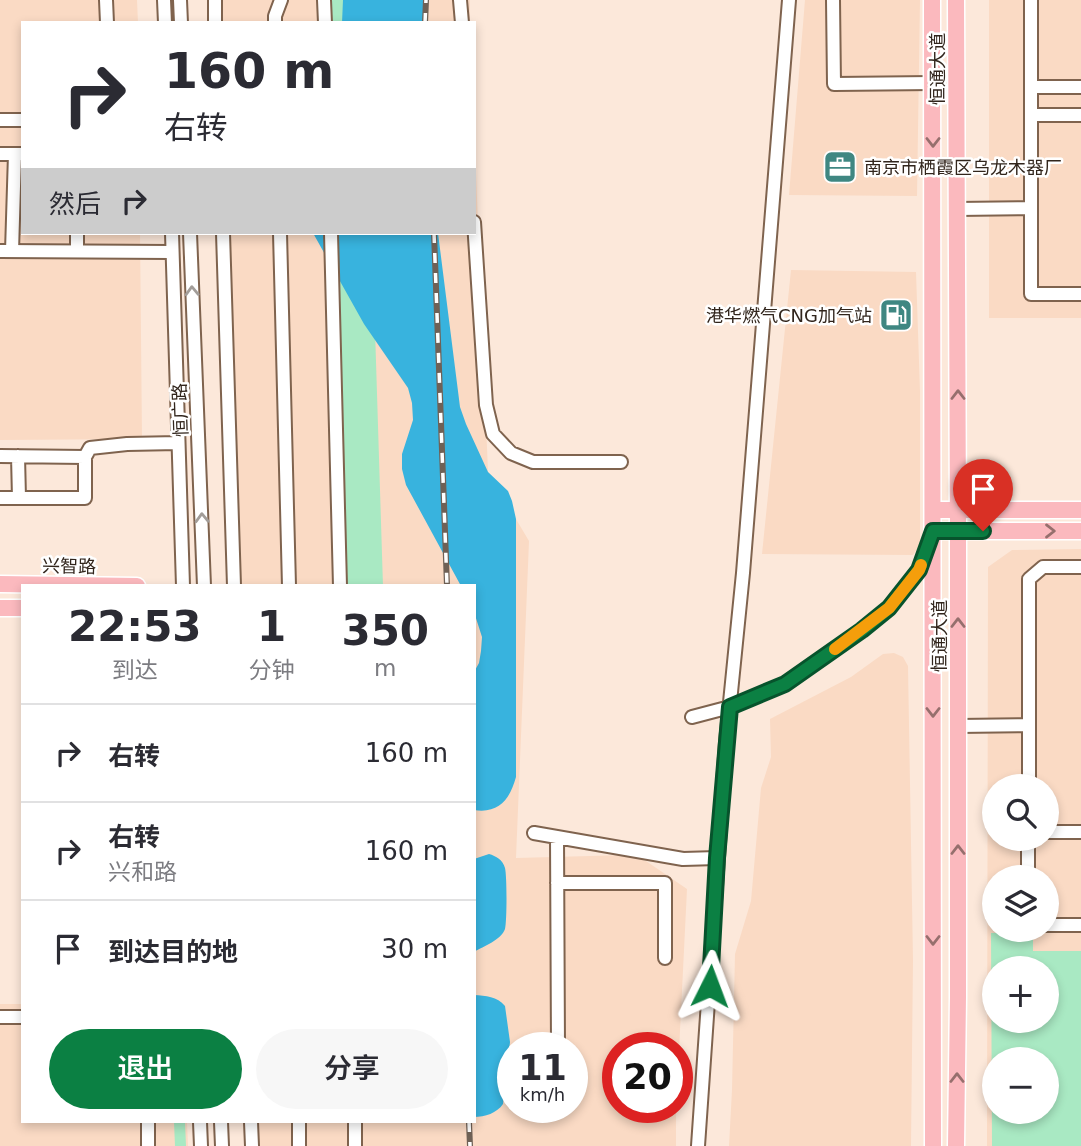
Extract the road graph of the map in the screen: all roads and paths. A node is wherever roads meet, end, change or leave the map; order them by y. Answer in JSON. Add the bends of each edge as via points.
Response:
{"nodes":[{"id":1,"x":107,"y":0,"type":"edge"},
{"id":2,"x":164,"y":0,"type":"edge"},
{"id":3,"x":180,"y":0,"type":"edge"},
{"id":4,"x":215,"y":0,"type":"edge"},
{"id":5,"x":281,"y":0,"type":"edge"},
{"id":6,"x":324,"y":0,"type":"edge"},
{"id":7,"x":460,"y":0,"type":"edge"},
{"id":8,"x":789,"y":0,"type":"edge"},
{"id":9,"x":833,"y":0,"type":"edge"},
{"id":10,"x":932,"y":0,"type":"edge"},
{"id":11,"x":956,"y":0,"type":"edge"},
{"id":12,"x":1031,"y":0,"type":"edge"},
{"id":13,"x":107,"y":21,"type":"edge"},
{"id":14,"x":165,"y":21,"type":"edge"},
{"id":15,"x":181,"y":21,"type":"edge"},
{"id":16,"x":215,"y":21,"type":"edge"},
{"id":17,"x":275,"y":21,"type":"edge"},
{"id":18,"x":325,"y":21,"type":"edge"},
{"id":19,"x":461,"y":21,"type":"edge"},
{"id":20,"x":933,"y":83,"type":"junction"},
{"id":21,"x":1031,"y":87,"type":"junction"},
{"id":22,"x":1081,"y":87,"type":"edge"},
{"id":23,"x":1031,"y":115,"type":"junction"},
{"id":24,"x":1081,"y":115,"type":"edge"},
{"id":25,"x":0,"y":120,"type":"edge"},
{"id":26,"x":21,"y":120,"type":"edge"},
{"id":27,"x":0,"y":154,"type":"edge"},
{"id":28,"x":19,"y":154,"type":"edge"},
{"id":29,"x":1031,"y":208,"type":"junction"},
{"id":30,"x":957,"y":209,"type":"junction"},
{"id":31,"x":77,"y":235,"type":"edge"},
{"id":32,"x":172,"y":235,"type":"edge"},
{"id":33,"x":190,"y":235,"type":"edge"},
{"id":34,"x":223,"y":235,"type":"edge"},
{"id":35,"x":280,"y":235,"type":"edge"},
{"id":36,"x":331,"y":235,"type":"edge"},
{"id":37,"x":475,"y":235,"type":"edge"},
{"id":38,"x":6,"y":251,"type":"edge"},
{"id":39,"x":77,"y":251,"type":"junction"},
{"id":40,"x":172,"y":252,"type":"junction"},
{"id":41,"x":1081,"y":294,"type":"edge"},
{"id":42,"x":178,"y":443,"type":"junction"},
{"id":43,"x":0,"y":456,"type":"edge"},
{"id":44,"x":18,"y":457,"type":"junction"},
{"id":45,"x":85,"y":457,"type":"junction"},
{"id":46,"x":621,"y":462,"type":"dead end"},
{"id":47,"x":0,"y":498,"type":"edge"},
{"id":48,"x":19,"y":498,"type":"junction"},
{"id":49,"x":933,"y":510,"type":"junction"},
{"id":50,"x":958,"y":510,"type":"junction"},
{"id":51,"x":1081,"y":510,"type":"edge"},
{"id":52,"x":933,"y":531,"type":"junction"},
{"id":53,"x":958,"y":531,"type":"junction"},
{"id":54,"x":1081,"y":531,"type":"edge"},
{"id":55,"x":1081,"y":567,"type":"edge"},
{"id":56,"x":0,"y":584,"type":"edge"},
{"id":57,"x":21,"y":584,"type":"edge"},
{"id":58,"x":183,"y":584,"type":"edge"},
{"id":59,"x":204,"y":584,"type":"edge"},
{"id":60,"x":234,"y":584,"type":"edge"},
{"id":61,"x":289,"y":584,"type":"edge"},
{"id":62,"x":341,"y":584,"type":"edge"},
{"id":63,"x":0,"y":608,"type":"edge"},
{"id":64,"x":21,"y":608,"type":"edge"},
{"id":65,"x":730,"y":707,"type":"junction"},
{"id":66,"x":692,"y":717,"type":"dead end"},
{"id":67,"x":1029,"y":725,"type":"junction"},
{"id":68,"x":958,"y":726,"type":"junction"},
{"id":69,"x":1029,"y":774,"type":"edge"},
{"id":70,"x":1059,"y":832,"type":"edge"},
{"id":71,"x":1081,"y":832,"type":"edge"},
{"id":72,"x":534,"y":833,"type":"dead end"},
{"id":73,"x":557,"y":837,"type":"junction"},
{"id":74,"x":717,"y":858,"type":"junction"},
{"id":75,"x":557,"y":883,"type":"junction"},
{"id":76,"x":1059,"y":925,"type":"edge"},
{"id":77,"x":1081,"y":925,"type":"edge"},
{"id":78,"x":665,"y":958,"type":"dead end"},
{"id":79,"x":0,"y":1017,"type":"edge"},
{"id":80,"x":21,"y":1017,"type":"edge"},
{"id":81,"x":558,"y":1032,"type":"edge"},
{"id":82,"x":148,"y":1123,"type":"edge"},
{"id":83,"x":200,"y":1123,"type":"edge"},
{"id":84,"x":221,"y":1123,"type":"edge"},
{"id":85,"x":251,"y":1123,"type":"edge"},
{"id":86,"x":299,"y":1123,"type":"edge"},
{"id":87,"x":355,"y":1123,"type":"edge"},
{"id":88,"x":148,"y":1146,"type":"edge"},
{"id":89,"x":201,"y":1146,"type":"edge"},
{"id":90,"x":222,"y":1146,"type":"edge"},
{"id":91,"x":252,"y":1146,"type":"edge"},
{"id":92,"x":299,"y":1146,"type":"edge"},
{"id":93,"x":355,"y":1146,"type":"edge"},
{"id":94,"x":698,"y":1146,"type":"edge"},
{"id":95,"x":933,"y":1146,"type":"edge"},
{"id":96,"x":956,"y":1146,"type":"edge"}],
"edges":[{"from":1,"to":13,"type":"street"},
{"from":2,"to":14,"type":"street"},
{"from":3,"to":15,"type":"street"},
{"from":4,"to":16,"type":"street"},
{"from":5,"to":17,"type":"street"},
{"from":6,"to":18,"type":"street"},
{"from":7,"to":19,"type":"street"},
{"from":8,"to":65,"type":"street"},
{"from":9,"to":20,"type":"street","via":[[834,84]]},
{"from":10,"to":20,"type":"main road","name":"恒通大道"},
{"from":11,"to":30,"type":"main road","name":"恒通大道"},
{"from":12,"to":21,"type":"street"},
{"from":20,"to":49,"type":"main road","name":"恒通大道","one_way":true},
{"from":21,"to":22,"type":"street"},
{"from":21,"to":23,"type":"street"},
{"from":23,"to":24,"type":"street"},
{"from":23,"to":29,"type":"street"},
{"from":25,"to":26,"type":"street"},
{"from":27,"to":28,"type":"street"},
{"from":28,"to":38,"type":"street"},
{"from":29,"to":30,"type":"street"},
{"from":29,"to":41,"type":"street","via":[[1031,294]]},
{"from":50,"to":30,"type":"main road","name":"恒通大道","one_way":true},
{"from":31,"to":39,"type":"street"},
{"from":32,"to":40,"type":"street","name":"恒广路"},
{"from":59,"to":33,"type":"street","name":"恒广路","one_way":true},
{"from":34,"to":60,"type":"street"},
{"from":35,"to":61,"type":"street"},
{"from":36,"to":62,"type":"street"},
{"from":37,"to":46,"type":"street","via":[[486,405],[493,433],[511,453],[533,462]]},
{"from":38,"to":39,"type":"street"},
{"from":39,"to":40,"type":"street"},
{"from":40,"to":42,"type":"street","name":"恒广路"},
{"from":42,"to":45,"type":"street","via":[[90,448]]},
{"from":42,"to":58,"type":"street","name":"恒广路"},
{"from":43,"to":44,"type":"street"},
{"from":44,"to":45,"type":"street"},
{"from":44,"to":48,"type":"street"},
{"from":45,"to":48,"type":"street","via":[[85,498]]},
{"from":47,"to":48,"type":"street"},
{"from":49,"to":50,"type":"main road"},
{"from":49,"to":52,"type":"main road","name":"恒通大道"},
{"from":50,"to":51,"type":"main road"},
{"from":50,"to":53,"type":"main road","name":"恒通大道"},
{"from":52,"to":53,"type":"main road"},
{"from":52,"to":65,"type":"street","via":[[919,570],[889,608],[785,684]]},
{"from":52,"to":95,"type":"main road","name":"恒通大道","one_way":true},
{"from":53,"to":54,"type":"main road","one_way":true},
{"from":68,"to":53,"type":"main road","name":"恒通大道","one_way":true},
{"from":55,"to":67,"type":"street","via":[[1044,567],[1029,579]]},
{"from":56,"to":57,"type":"main road","name":"兴智路"},
{"from":63,"to":64,"type":"main road"},
{"from":65,"to":66,"type":"street"},
{"from":65,"to":74,"type":"street"},
{"from":67,"to":68,"type":"street"},
{"from":67,"to":69,"type":"street"},
{"from":96,"to":68,"type":"main road","name":"恒通大道","one_way":true},
{"from":70,"to":71,"type":"street"},
{"from":72,"to":73,"type":"street"},
{"from":73,"to":74,"type":"street","via":[[683,859]]},
{"from":73,"to":75,"type":"street"},
{"from":74,"to":94,"type":"street"},
{"from":75,"to":78,"type":"street","via":[[665,883]]},
{"from":75,"to":81,"type":"street"},
{"from":76,"to":77,"type":"street"},
{"from":79,"to":80,"type":"street"},
{"from":82,"to":88,"type":"street"},
{"from":83,"to":89,"type":"street"},
{"from":84,"to":90,"type":"street"},
{"from":85,"to":91,"type":"street"},
{"from":86,"to":92,"type":"street"},
{"from":87,"to":93,"type":"street"}]}
